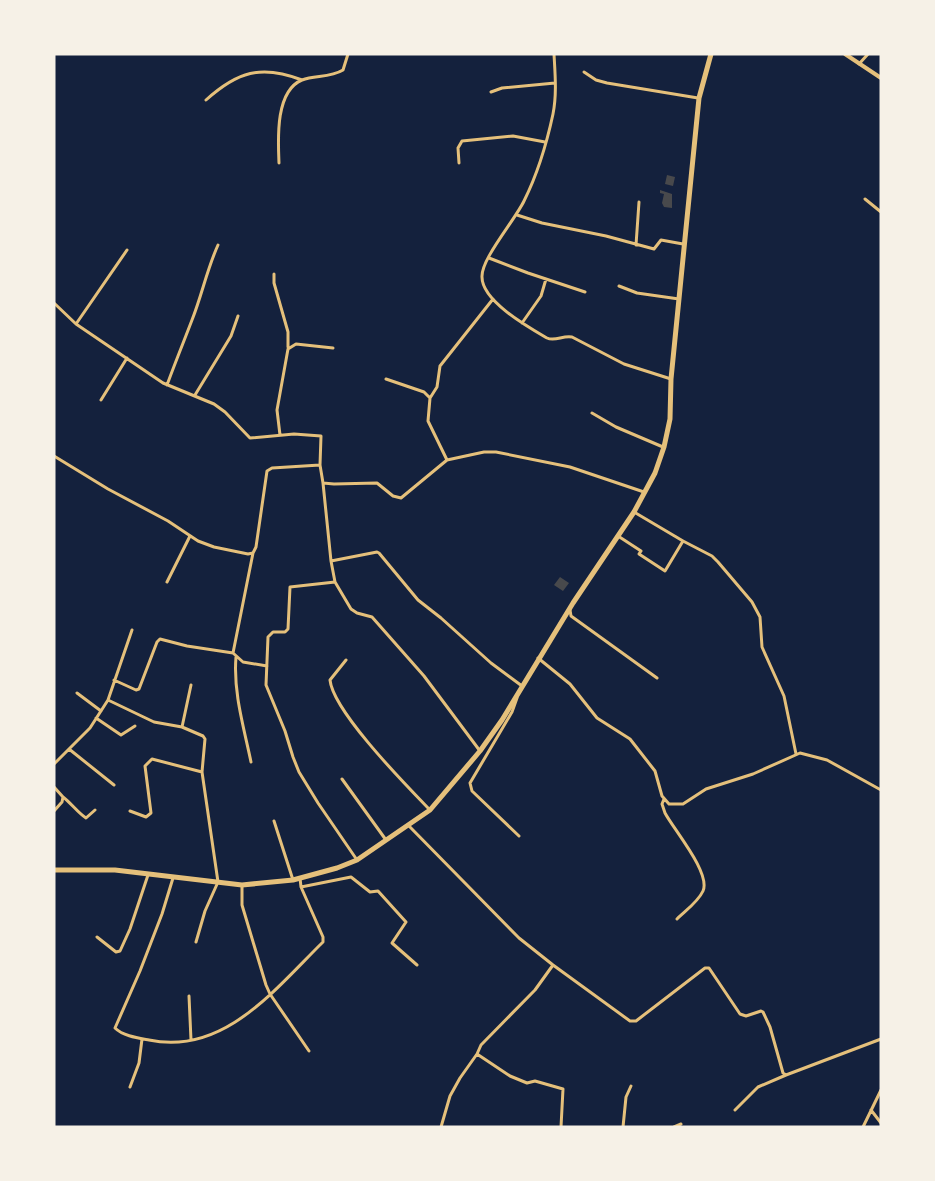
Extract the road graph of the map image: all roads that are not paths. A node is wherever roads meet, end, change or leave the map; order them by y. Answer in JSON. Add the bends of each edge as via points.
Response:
{"nodes":[{"id":1,"x":348,"y":54,"type":"edge"},
{"id":2,"x":554,"y":54,"type":"edge"},
{"id":3,"x":711,"y":54,"type":"edge"},
{"id":4,"x":844,"y":54,"type":"edge"},
{"id":5,"x":868,"y":54,"type":"edge"},
{"id":6,"x":859,"y":64,"type":"junction"},
{"id":7,"x":584,"y":72,"type":"dead end"},
{"id":8,"x":881,"y":78,"type":"edge"},
{"id":9,"x":302,"y":80,"type":"junction"},
{"id":10,"x":555,"y":83,"type":"junction"},
{"id":11,"x":491,"y":92,"type":"dead end"},
{"id":12,"x":699,"y":98,"type":"junction"},
{"id":13,"x":206,"y":100,"type":"dead end"},
{"id":14,"x":545,"y":142,"type":"junction"},
{"id":15,"x":279,"y":163,"type":"dead end"},
{"id":16,"x":459,"y":163,"type":"dead end"},
{"id":17,"x":865,"y":199,"type":"dead end"},
{"id":18,"x":639,"y":202,"type":"dead end"},
{"id":19,"x":881,"y":212,"type":"edge"},
{"id":20,"x":517,"y":215,"type":"junction"},
{"id":21,"x":685,"y":244,"type":"junction"},
{"id":22,"x":218,"y":245,"type":"dead end"},
{"id":23,"x":636,"y":245,"type":"junction"},
{"id":24,"x":127,"y":250,"type":"dead end"},
{"id":25,"x":489,"y":258,"type":"junction"},
{"id":26,"x":274,"y":274,"type":"dead end"},
{"id":27,"x":546,"y":279,"type":"junction"},
{"id":28,"x":619,"y":286,"type":"dead end"},
{"id":29,"x":585,"y":292,"type":"dead end"},
{"id":30,"x":493,"y":299,"type":"junction"},
{"id":31,"x":679,"y":299,"type":"junction"},
{"id":32,"x":54,"y":303,"type":"edge"},
{"id":33,"x":238,"y":316,"type":"dead end"},
{"id":34,"x":522,"y":323,"type":"junction"},
{"id":35,"x":76,"y":324,"type":"junction"},
{"id":36,"x":333,"y":348,"type":"dead end"},
{"id":37,"x":288,"y":349,"type":"junction"},
{"id":38,"x":128,"y":358,"type":"junction"},
{"id":39,"x":386,"y":379,"type":"dead end"},
{"id":40,"x":671,"y":379,"type":"junction"},
{"id":41,"x":167,"y":385,"type":"junction"},
{"id":42,"x":195,"y":395,"type":"junction"},
{"id":43,"x":430,"y":398,"type":"junction"},
{"id":44,"x":101,"y":400,"type":"dead end"},
{"id":45,"x":592,"y":413,"type":"dead end"},
{"id":46,"x":280,"y":435,"type":"junction"},
{"id":47,"x":664,"y":447,"type":"junction"},
{"id":48,"x":54,"y":456,"type":"edge"},
{"id":49,"x":447,"y":460,"type":"junction"},
{"id":50,"x":320,"y":465,"type":"junction"},
{"id":51,"x":323,"y":483,"type":"junction"},
{"id":52,"x":644,"y":492,"type":"junction"},
{"id":53,"x":634,"y":512,"type":"junction"},
{"id":54,"x":190,"y":536,"type":"junction"},
{"id":55,"x":618,"y":536,"type":"junction"},
{"id":56,"x":683,"y":541,"type":"junction"},
{"id":57,"x":253,"y":553,"type":"junction"},
{"id":58,"x":331,"y":561,"type":"junction"},
{"id":59,"x":167,"y":582,"type":"dead end"},
{"id":60,"x":335,"y":582,"type":"junction"},
{"id":61,"x":570,"y":608,"type":"junction"},
{"id":62,"x":132,"y":630,"type":"dead end"},
{"id":63,"x":235,"y":654,"type":"junction"},
{"id":64,"x":538,"y":658,"type":"junction"},
{"id":65,"x":346,"y":660,"type":"dead end"},
{"id":66,"x":267,"y":666,"type":"junction"},
{"id":67,"x":657,"y":678,"type":"dead end"},
{"id":68,"x":114,"y":680,"type":"junction"},
{"id":69,"x":191,"y":685,"type":"dead end"},
{"id":70,"x":522,"y":686,"type":"junction"},
{"id":71,"x":519,"y":692,"type":"junction"},
{"id":72,"x":77,"y":693,"type":"dead end"},
{"id":73,"x":108,"y":700,"type":"junction"},
{"id":74,"x":101,"y":711,"type":"junction"},
{"id":75,"x":96,"y":718,"type":"junction"},
{"id":76,"x":135,"y":726,"type":"dead end"},
{"id":77,"x":182,"y":727,"type":"junction"},
{"id":78,"x":69,"y":749,"type":"junction"},
{"id":79,"x":480,"y":751,"type":"junction"},
{"id":80,"x":796,"y":754,"type":"junction"},
{"id":81,"x":251,"y":762,"type":"dead end"},
{"id":82,"x":54,"y":764,"type":"edge"},
{"id":83,"x":202,"y":772,"type":"junction"},
{"id":84,"x":342,"y":779,"type":"dead end"},
{"id":85,"x":114,"y":785,"type":"dead end"},
{"id":86,"x":54,"y":787,"type":"edge"},
{"id":87,"x":881,"y":790,"type":"edge"},
{"id":88,"x":63,"y":797,"type":"junction"},
{"id":89,"x":664,"y":799,"type":"junction"},
{"id":90,"x":95,"y":810,"type":"dead end"},
{"id":91,"x":430,"y":810,"type":"junction"},
{"id":92,"x":130,"y":811,"type":"dead end"},
{"id":93,"x":54,"y":812,"type":"edge"},
{"id":94,"x":274,"y":821,"type":"dead end"},
{"id":95,"x":409,"y":826,"type":"junction"},
{"id":96,"x":519,"y":836,"type":"dead end"},
{"id":97,"x":387,"y":841,"type":"junction"},
{"id":98,"x":357,"y":860,"type":"junction"},
{"id":99,"x":54,"y":870,"type":"edge"},
{"id":100,"x":148,"y":875,"type":"junction"},
{"id":101,"x":173,"y":878,"type":"junction"},
{"id":102,"x":300,"y":878,"type":"junction"},
{"id":103,"x":293,"y":880,"type":"junction"},
{"id":104,"x":218,"y":882,"type":"junction"},
{"id":105,"x":242,"y":885,"type":"junction"},
{"id":106,"x":301,"y":887,"type":"junction"},
{"id":107,"x":677,"y":919,"type":"dead end"},
{"id":108,"x":97,"y":937,"type":"dead end"},
{"id":109,"x":195,"y":942,"type":"dead end"},
{"id":110,"x":417,"y":965,"type":"dead end"},
{"id":111,"x":553,"y":965,"type":"junction"},
{"id":112,"x":270,"y":994,"type":"junction"},
{"id":113,"x":189,"y":996,"type":"dead end"},
{"id":114,"x":142,"y":1039,"type":"junction"},
{"id":115,"x":881,"y":1039,"type":"edge"},
{"id":116,"x":191,"y":1040,"type":"junction"},
{"id":117,"x":309,"y":1051,"type":"dead end"},
{"id":118,"x":477,"y":1054,"type":"junction"},
{"id":119,"x":786,"y":1075,"type":"junction"},
{"id":120,"x":631,"y":1086,"type":"dead end"},
{"id":121,"x":130,"y":1087,"type":"dead end"},
{"id":122,"x":881,"y":1090,"type":"edge"},
{"id":123,"x":735,"y":1110,"type":"dead end"},
{"id":124,"x":871,"y":1110,"type":"junction"},
{"id":125,"x":881,"y":1123,"type":"edge"},
{"id":126,"x":681,"y":1124,"type":"dead end"},
{"id":127,"x":441,"y":1127,"type":"edge"},
{"id":128,"x":561,"y":1127,"type":"edge"},
{"id":129,"x":623,"y":1127,"type":"edge"},
{"id":130,"x":674,"y":1127,"type":"edge"},
{"id":131,"x":863,"y":1127,"type":"edge"}],
"edges":[{"from":1,"to":9,"type":"street","via":[[343,70],[335,75]]},
{"from":2,"to":10,"type":"street"},
{"from":3,"to":12,"type":"main road"},
{"from":4,"to":6,"type":"street"},
{"from":5,"to":6,"type":"street"},
{"from":6,"to":8,"type":"street"},
{"from":7,"to":12,"type":"street","via":[[607,83]]},
{"from":9,"to":13,"type":"street","via":[[274,73],[244,74],[222,85]]},
{"from":9,"to":15,"type":"street","via":[[288,94],[282,108]]},
{"from":10,"to":11,"type":"street"},
{"from":10,"to":14,"type":"street","via":[[553,114]]},
{"from":12,"to":21,"type":"main road"},
{"from":14,"to":16,"type":"street","via":[[513,136],[462,141],[458,148]]},
{"from":14,"to":20,"type":"street"},
{"from":17,"to":19,"type":"street"},
{"from":18,"to":23,"type":"street"},
{"from":20,"to":23,"type":"street"},
{"from":20,"to":25,"type":"street"},
{"from":21,"to":23,"type":"street","via":[[661,240],[654,249]]},
{"from":21,"to":31,"type":"main road"},
{"from":22,"to":41,"type":"street"},
{"from":24,"to":35,"type":"street"},
{"from":25,"to":27,"type":"street"},
{"from":25,"to":30,"type":"street","via":[[482,277]]},
{"from":26,"to":37,"type":"street","via":[[288,332]]},
{"from":27,"to":29,"type":"street"},
{"from":27,"to":34,"type":"street","via":[[541,297]]},
{"from":28,"to":31,"type":"street","via":[[637,293]]},
{"from":30,"to":34,"type":"street"},
{"from":30,"to":43,"type":"street","via":[[440,366],[438,387]]},
{"from":31,"to":40,"type":"main road"},
{"from":32,"to":35,"type":"street"},
{"from":33,"to":42,"type":"street","via":[[231,336]]},
{"from":34,"to":40,"type":"street","via":[[551,340],[572,337],[624,364]]},
{"from":35,"to":38,"type":"street"},
{"from":36,"to":37,"type":"street","via":[[296,344]]},
{"from":37,"to":46,"type":"street","via":[[277,410]]},
{"from":38,"to":41,"type":"street"},
{"from":38,"to":44,"type":"street"},
{"from":39,"to":43,"type":"street","via":[[424,392]]},
{"from":40,"to":47,"type":"main road","via":[[670,419]]},
{"from":41,"to":42,"type":"street"},
{"from":42,"to":46,"type":"street","via":[[225,411],[250,438]]},
{"from":43,"to":49,"type":"street","via":[[428,421]]},
{"from":45,"to":47,"type":"street"},
{"from":46,"to":50,"type":"street","via":[[321,436]]},
{"from":47,"to":52,"type":"main road"},
{"from":48,"to":54,"type":"street"},
{"from":49,"to":51,"type":"street","via":[[401,498],[377,483]]},
{"from":49,"to":52,"type":"street","via":[[496,452],[570,467]]},
{"from":50,"to":51,"type":"street"},
{"from":50,"to":57,"type":"street","via":[[268,470]]},
{"from":51,"to":58,"type":"street"},
{"from":52,"to":53,"type":"main road"},
{"from":53,"to":55,"type":"main road"},
{"from":53,"to":56,"type":"street"},
{"from":54,"to":57,"type":"street","via":[[235,553]]},
{"from":54,"to":59,"type":"street"},
{"from":55,"to":56,"type":"street","via":[[665,571]]},
{"from":55,"to":61,"type":"main road"},
{"from":56,"to":80,"type":"street","via":[[712,556],[760,617],[762,648],[784,696]]},
{"from":57,"to":63,"type":"street"},
{"from":58,"to":60,"type":"street"},
{"from":58,"to":70,"type":"street","via":[[379,553],[418,600]]},
{"from":60,"to":66,"type":"street","via":[[290,587],[288,629],[269,634]]},
{"from":60,"to":79,"type":"street","via":[[351,609],[372,617],[424,676]]},
{"from":61,"to":64,"type":"main road"},
{"from":61,"to":67,"type":"street","via":[[571,616]]},
{"from":62,"to":68,"type":"street"},
{"from":63,"to":66,"type":"street","via":[[243,662]]},
{"from":63,"to":68,"type":"street","via":[[159,640],[139,689]]},
{"from":63,"to":81,"type":"street","via":[[237,694]]},
{"from":64,"to":70,"type":"main road"},
{"from":64,"to":89,"type":"street","via":[[570,684],[597,718],[630,739],[655,771]]},
{"from":65,"to":91,"type":"street","via":[[330,680],[341,708]]},
{"from":66,"to":98,"type":"street","via":[[266,685],[299,772]]},
{"from":68,"to":73,"type":"street"},
{"from":69,"to":77,"type":"street"},
{"from":70,"to":71,"type":"main road"},
{"from":71,"to":79,"type":"main road"},
{"from":71,"to":96,"type":"street","via":[[512,712],[470,783],[472,791]]},
{"from":72,"to":74,"type":"street"},
{"from":73,"to":74,"type":"street"},
{"from":73,"to":77,"type":"street","via":[[154,722]]},
{"from":74,"to":75,"type":"street"},
{"from":75,"to":76,"type":"street","via":[[120,735]]},
{"from":75,"to":78,"type":"street"},
{"from":77,"to":83,"type":"street","via":[[205,739]]},
{"from":78,"to":82,"type":"street"},
{"from":78,"to":85,"type":"street"},
{"from":79,"to":91,"type":"main road"},
{"from":80,"to":87,"type":"street","via":[[827,760]]},
{"from":80,"to":89,"type":"street","via":[[753,774],[706,789],[683,804],[669,804]]},
{"from":83,"to":92,"type":"street","via":[[152,759],[145,766],[151,813],[146,817]]},
{"from":83,"to":104,"type":"street"},
{"from":84,"to":97,"type":"street"},
{"from":86,"to":88,"type":"street"},
{"from":88,"to":90,"type":"street","via":[[83,817]]},
{"from":88,"to":93,"type":"street"},
{"from":89,"to":107,"type":"street","via":[[665,813],[699,867],[705,884],[703,892]]},
{"from":91,"to":95,"type":"main road"},
{"from":94,"to":103,"type":"street"},
{"from":95,"to":97,"type":"main road"},
{"from":95,"to":111,"type":"street","via":[[507,927]]},
{"from":97,"to":98,"type":"main road"},
{"from":98,"to":102,"type":"main road"},
{"from":99,"to":100,"type":"main road","via":[[115,870]]},
{"from":100,"to":101,"type":"main road"},
{"from":100,"to":108,"type":"street","via":[[120,951],[113,951]]},
{"from":101,"to":104,"type":"main road"},
{"from":101,"to":114,"type":"street","via":[[140,971],[115,1026],[116,1030]]},
{"from":102,"to":103,"type":"main road"},
{"from":102,"to":106,"type":"street"},
{"from":103,"to":105,"type":"main road"},
{"from":104,"to":105,"type":"main road"},
{"from":104,"to":109,"type":"street"},
{"from":105,"to":112,"type":"street","via":[[242,905]]},
{"from":106,"to":110,"type":"street","via":[[351,877],[370,892],[378,891],[406,922],[392,943]]},
{"from":106,"to":112,"type":"street","via":[[324,940]]},
{"from":111,"to":118,"type":"street","via":[[535,990],[487,1037]]},
{"from":111,"to":119,"type":"street","via":[[630,1022],[709,968],[740,1014],[761,1011],[766,1016]]},
{"from":112,"to":116,"type":"street","via":[[213,1035]]},
{"from":112,"to":117,"type":"street"},
{"from":113,"to":116,"type":"street"},
{"from":114,"to":116,"type":"street","via":[[176,1043]]},
{"from":114,"to":121,"type":"street"},
{"from":115,"to":119,"type":"street"},
{"from":118,"to":127,"type":"street","via":[[450,1096]]},
{"from":118,"to":128,"type":"street","via":[[527,1083],[535,1081],[562,1089]]},
{"from":119,"to":123,"type":"street","via":[[758,1087]]},
{"from":120,"to":129,"type":"street","via":[[624,1104]]},
{"from":122,"to":124,"type":"street"},
{"from":124,"to":125,"type":"street"},
{"from":124,"to":131,"type":"street"},
{"from":126,"to":130,"type":"street"}]}
